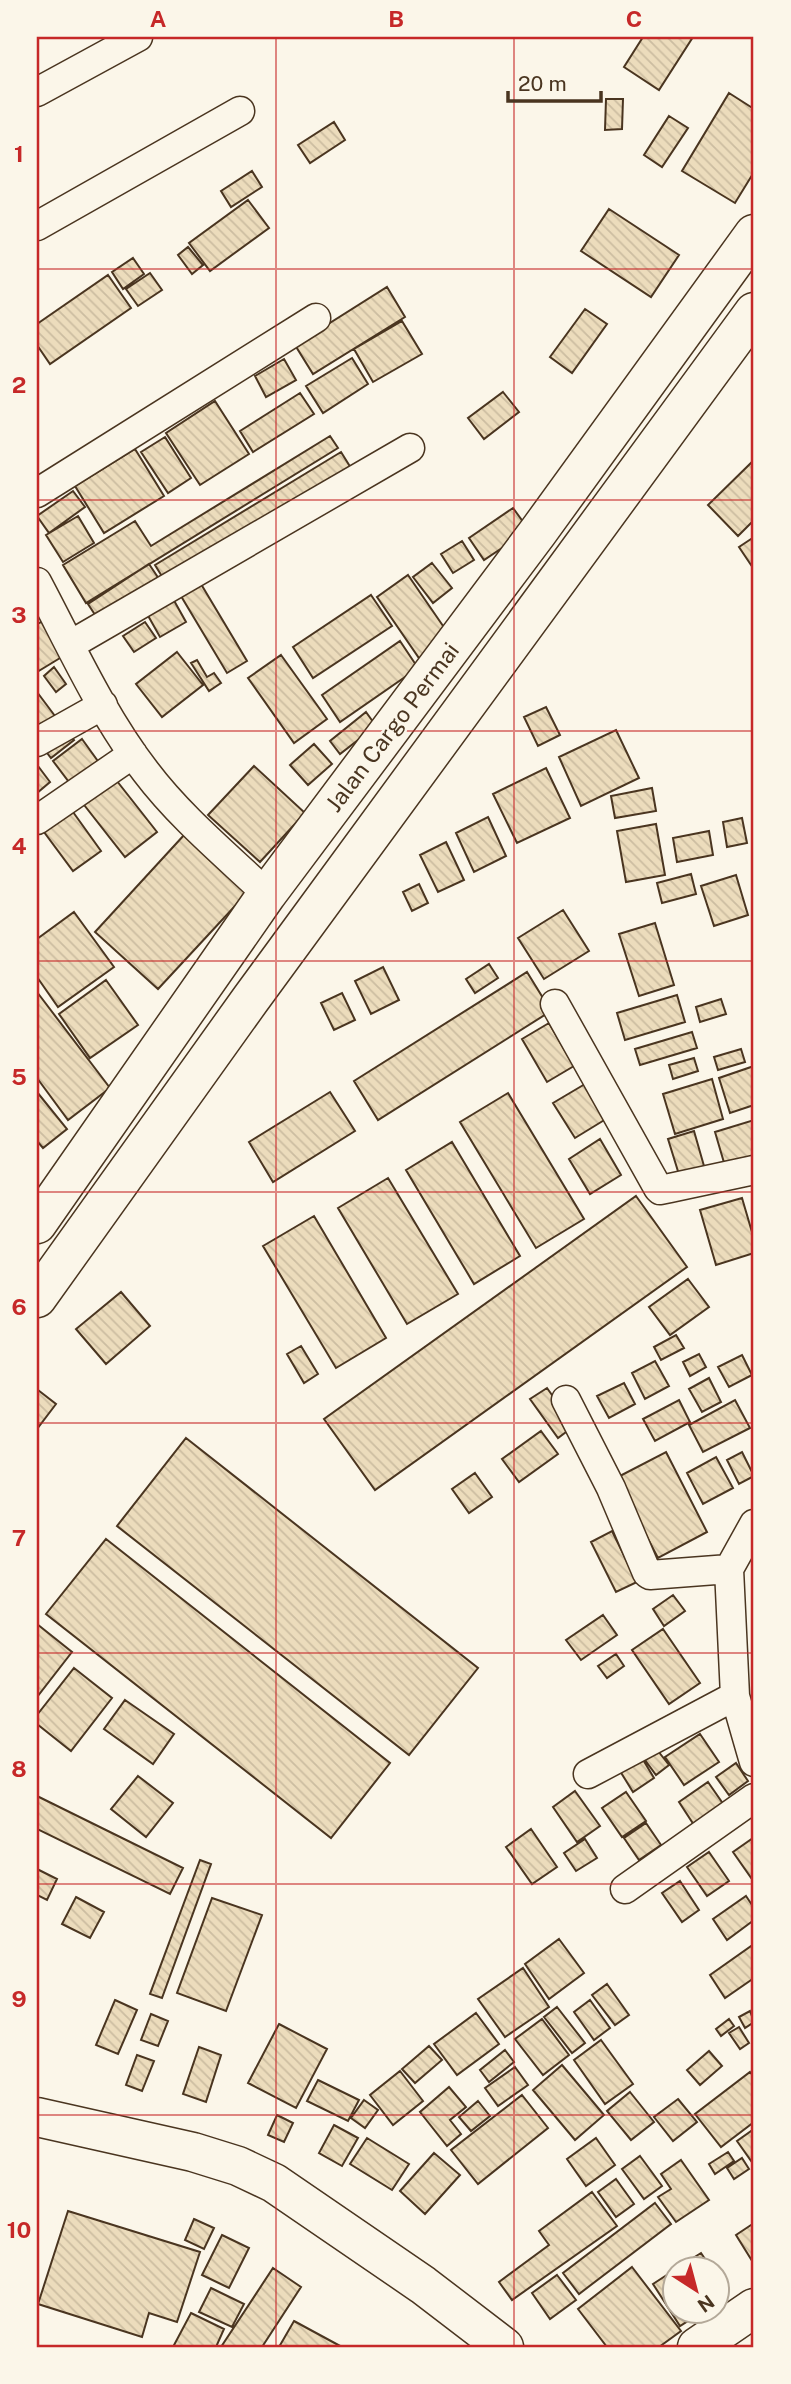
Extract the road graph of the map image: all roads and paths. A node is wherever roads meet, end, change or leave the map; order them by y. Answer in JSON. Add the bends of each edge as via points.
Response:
{"nodes":[{"id":1,"x":138,"y":37,"type":"edge"},
{"id":2,"x":37,"y":92,"type":"edge"},
{"id":3,"x":240,"y":111,"type":"dead end"},
{"id":4,"x":37,"y":226,"type":"edge"},
{"id":5,"x":754,"y":234,"type":"edge"},
{"id":6,"x":754,"y":312,"type":"edge"},
{"id":7,"x":316,"y":318,"type":"dead end"},
{"id":8,"x":410,"y":448,"type":"dead end"},
{"id":9,"x":37,"y":493,"type":"edge"},
{"id":10,"x":37,"y":582,"type":"edge"},
{"id":11,"x":70,"y":645,"type":"junction"},
{"id":12,"x":103,"y":705,"type":"junction"},
{"id":13,"x":37,"y":742,"type":"edge"},
{"id":14,"x":134,"y":754,"type":"junction"},
{"id":15,"x":37,"y":820,"type":"edge"},
{"id":16,"x":267,"y":894,"type":"junction"},
{"id":17,"x":555,"y":1004,"type":"dead end"},
{"id":18,"x":754,"y":1170,"type":"edge"},
{"id":19,"x":37,"y":1224,"type":"edge"},
{"id":20,"x":37,"y":1298,"type":"edge"},
{"id":21,"x":566,"y":1400,"type":"dead end"},
{"id":22,"x":754,"y":1524,"type":"edge"},
{"id":23,"x":729,"y":1569,"type":"junction"},
{"id":24,"x":735,"y":1696,"type":"junction"},
{"id":25,"x":754,"y":1762,"type":"edge"},
{"id":26,"x":588,"y":1774,"type":"dead end"},
{"id":27,"x":754,"y":1798,"type":"edge"},
{"id":28,"x":625,"y":1889,"type":"dead end"},
{"id":29,"x":37,"y":2117,"type":"edge"},
{"id":30,"x":754,"y":2308,"type":"edge"},
{"id":31,"x":505,"y":2347,"type":"edge"},
{"id":32,"x":697,"y":2347,"type":"edge"}],
"edges":[{"from":1,"to":2,"type":"street"},
{"from":3,"to":4,"type":"street"},
{"from":5,"to":16,"type":"main road","name":"Jalan Cargo Permai"},
{"from":6,"to":20,"type":"main road","name":"Jalan Cargo Permai"},
{"from":7,"to":9,"type":"street"},
{"from":8,"to":11,"type":"street"},
{"from":10,"to":11,"type":"street"},
{"from":11,"to":12,"type":"street"},
{"from":12,"to":13,"type":"street"},
{"from":12,"to":14,"type":"street"},
{"from":14,"to":15,"type":"street"},
{"from":14,"to":16,"type":"street","via":[[170,800]]},
{"from":16,"to":19,"type":"main road","name":"Jalan Cargo Permai"},
{"from":17,"to":18,"type":"street","via":[[658,1188]]},
{"from":21,"to":23,"type":"street","via":[[647,1573]]},
{"from":22,"to":23,"type":"street"},
{"from":23,"to":24,"type":"street"},
{"from":24,"to":25,"type":"street"},
{"from":24,"to":26,"type":"street"},
{"from":27,"to":28,"type":"street"},
{"from":29,"to":31,"type":"main road","via":[[193,2152],[274,2183],[424,2284]]},
{"from":30,"to":32,"type":"main road"}]}
